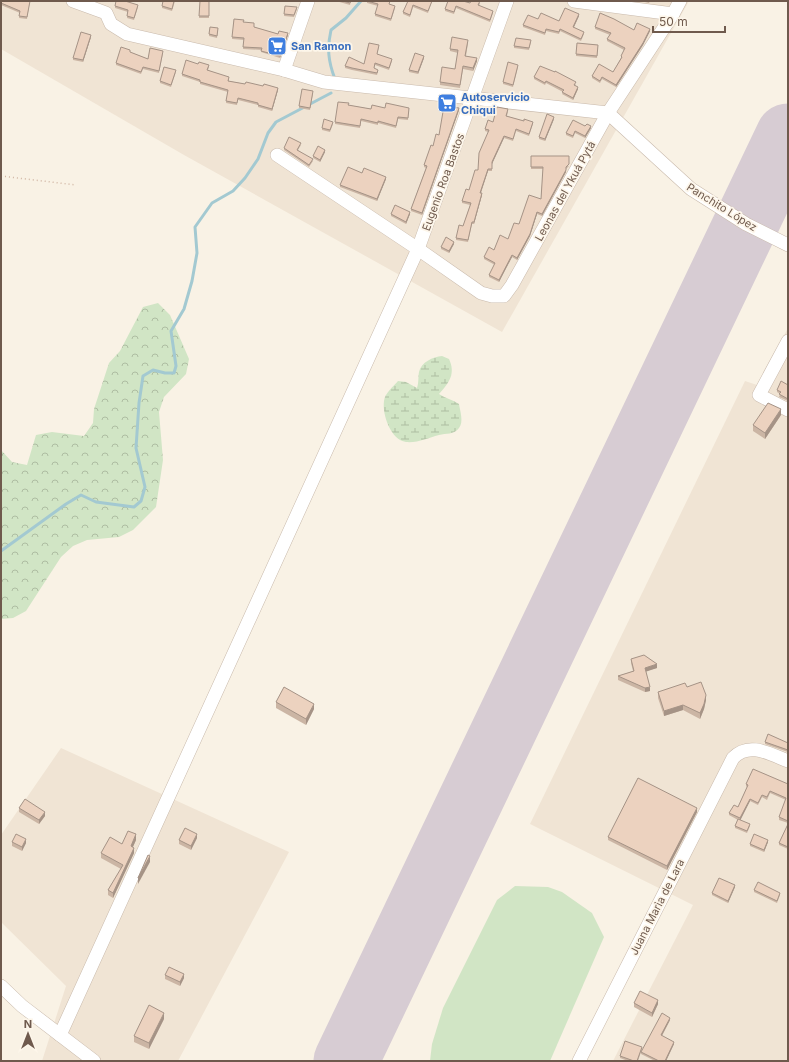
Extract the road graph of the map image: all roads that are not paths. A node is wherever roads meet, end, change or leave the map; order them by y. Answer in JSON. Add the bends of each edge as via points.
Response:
{"nodes":[{"id":1,"x":74,"y":1,"type":"edge"},
{"id":2,"x":308,"y":1,"type":"edge"},
{"id":3,"x":507,"y":1,"type":"edge"},
{"id":4,"x":574,"y":1,"type":"edge"},
{"id":5,"x":680,"y":1,"type":"edge"},
{"id":6,"x":108,"y":7,"type":"edge"},
{"id":7,"x":673,"y":14,"type":"junction"},
{"id":8,"x":284,"y":70,"type":"junction"},
{"id":9,"x":473,"y":98,"type":"junction"},
{"id":10,"x":608,"y":113,"type":"junction"},
{"id":11,"x":277,"y":155,"type":"dead end"},
{"id":12,"x":788,"y":245,"type":"edge"},
{"id":13,"x":418,"y":249,"type":"junction"},
{"id":14,"x":788,"y":341,"type":"edge"},
{"id":15,"x":788,"y":410,"type":"edge"},
{"id":16,"x":788,"y":761,"type":"edge"},
{"id":17,"x":1,"y":986,"type":"edge"},
{"id":18,"x":60,"y":1035,"type":"junction"},
{"id":19,"x":94,"y":1061,"type":"edge"},
{"id":20,"x":580,"y":1061,"type":"edge"}],
"edges":[{"from":1,"to":6,"type":"street"},
{"from":2,"to":8,"type":"street"},
{"from":3,"to":9,"type":"street","name":"Eugenio Roa Bastos"},
{"from":4,"to":7,"type":"street"},
{"from":5,"to":7,"type":"street","name":"Leonas del Ykuá Pytá"},
{"from":6,"to":8,"type":"street","via":[[111,24],[127,34]]},
{"from":7,"to":10,"type":"street","name":"Leonas del Ykuá Pytá"},
{"from":8,"to":9,"type":"street","via":[[324,82]]},
{"from":9,"to":10,"type":"street"},
{"from":9,"to":13,"type":"street","name":"Eugenio Roa Bastos"},
{"from":10,"to":12,"type":"street","name":"Panchito López","via":[[691,189],[746,224]]},
{"from":10,"to":13,"type":"street","name":"Leonas del Ykuá Pytá","via":[[504,296],[481,293]]},
{"from":11,"to":13,"type":"street"},
{"from":13,"to":18,"type":"street","name":"Eugenio Roa Bastos"},
{"from":14,"to":15,"type":"street","via":[[759,394]]},
{"from":16,"to":20,"type":"street","name":"Juana Marìa de Lara","via":[[762,750],[752,749],[744,750],[733,758]]},
{"from":17,"to":18,"type":"street"},
{"from":18,"to":19,"type":"street"}]}
